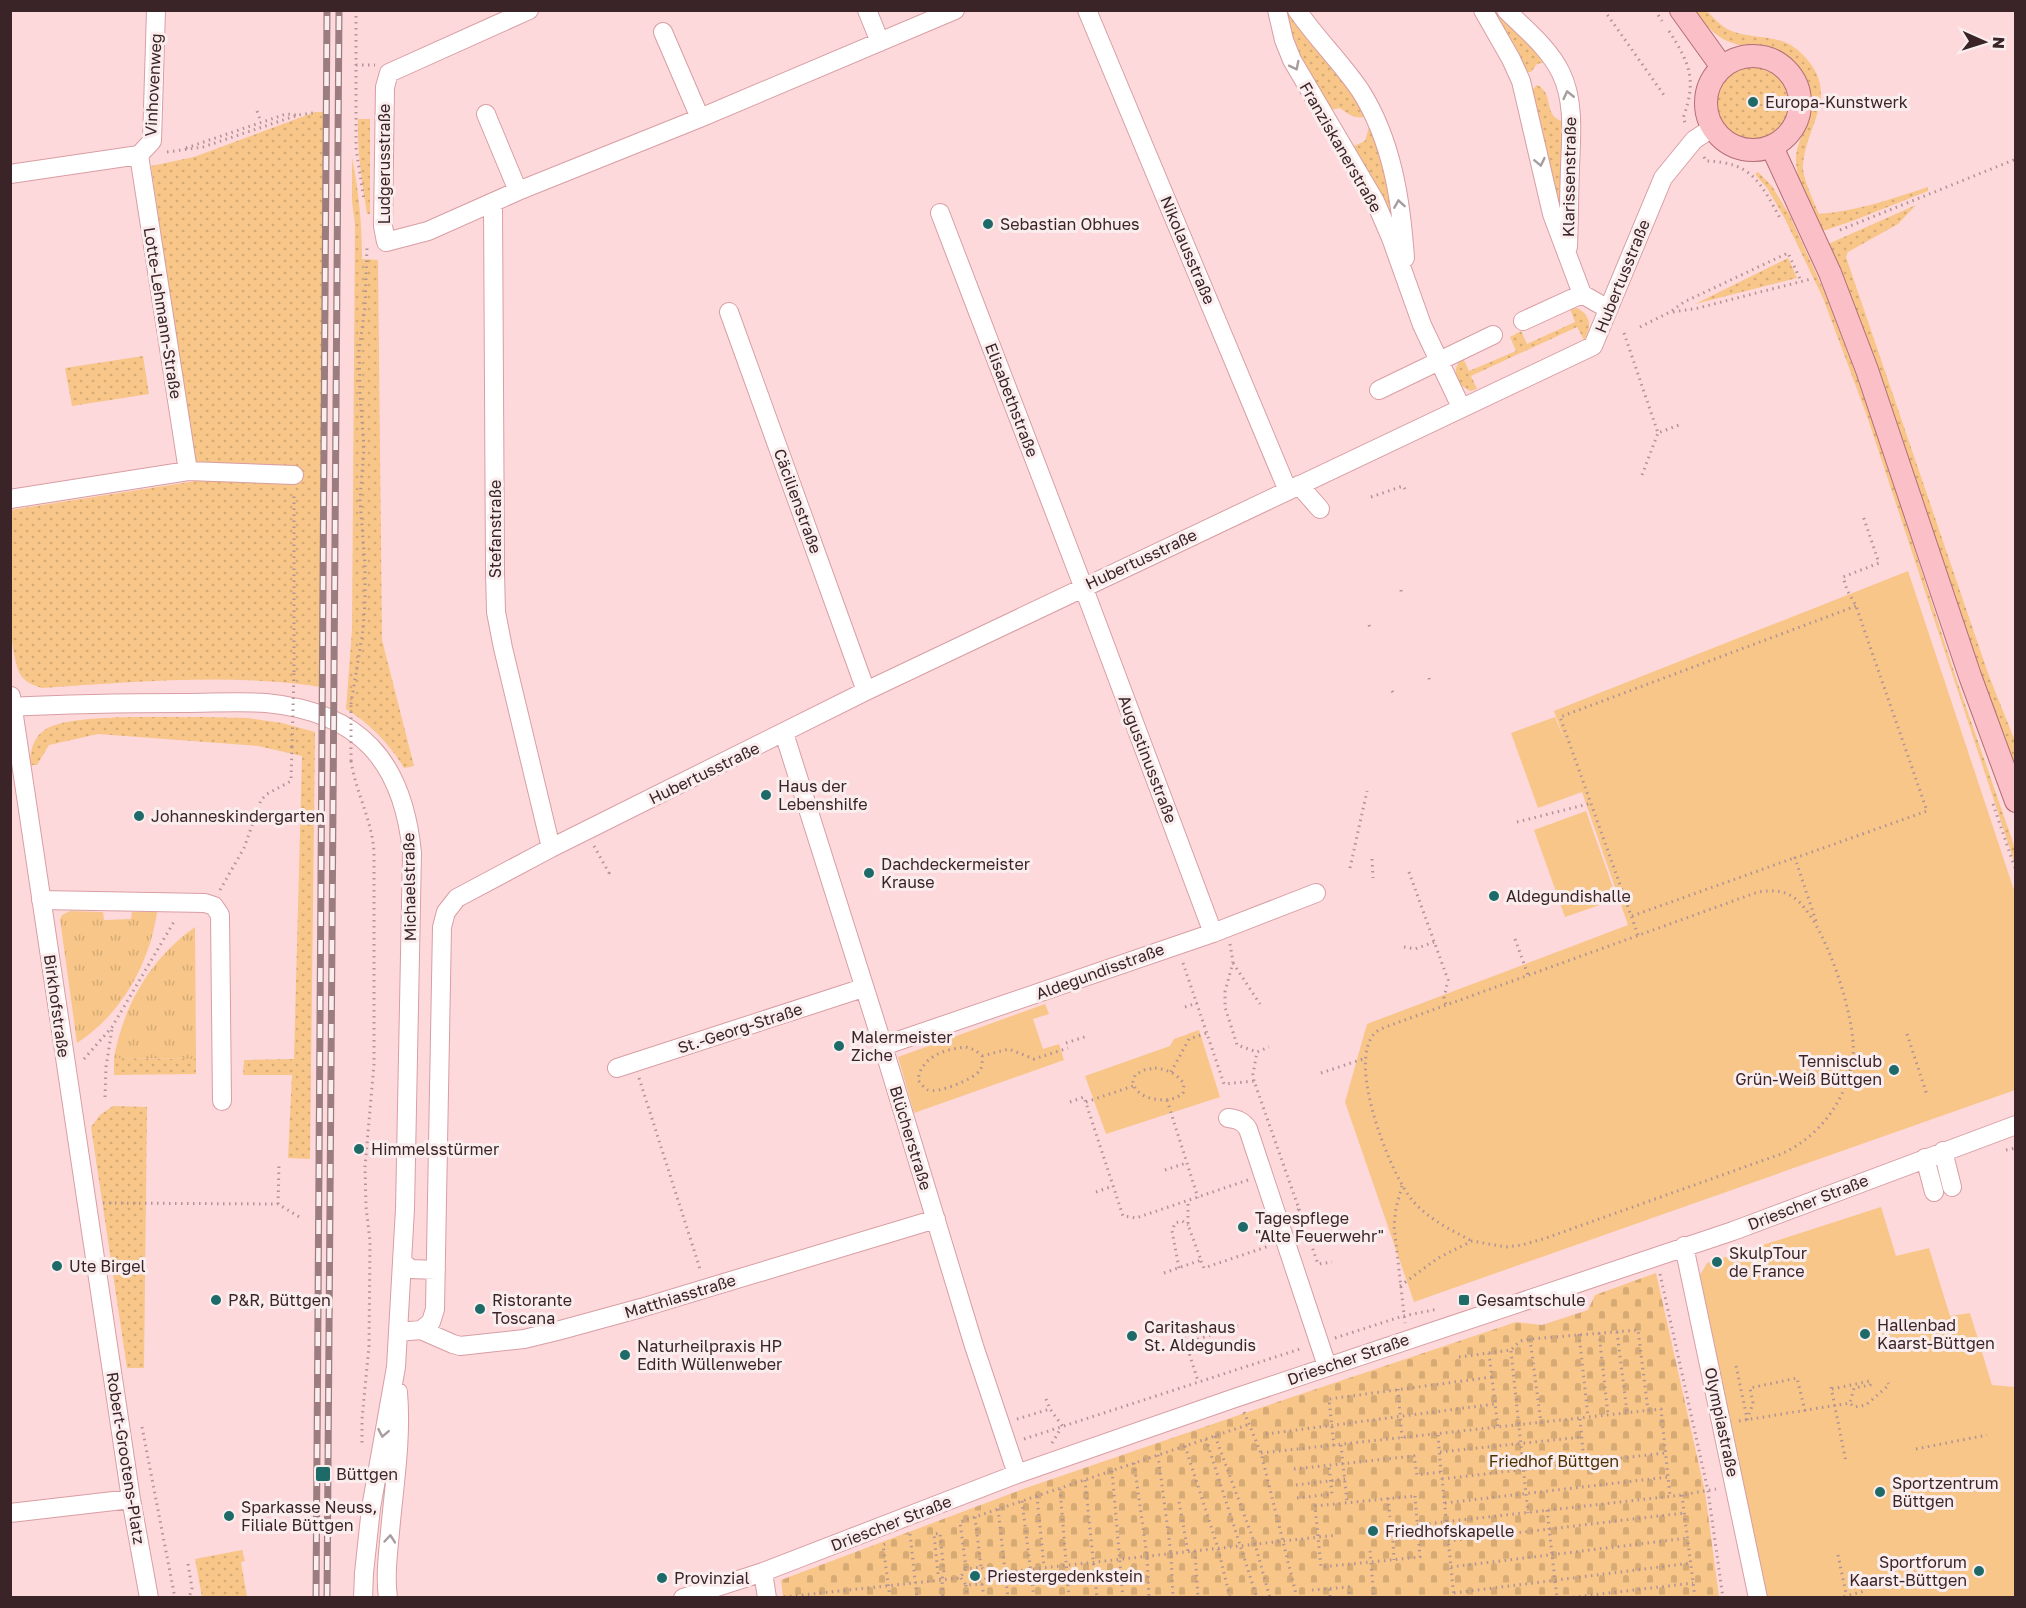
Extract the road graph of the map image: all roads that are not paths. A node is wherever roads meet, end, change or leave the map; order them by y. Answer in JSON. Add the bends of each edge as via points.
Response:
{"nodes":[{"id":1,"x":156,"y":10,"type":"edge"},
{"id":2,"x":529,"y":10,"type":"edge"},
{"id":3,"x":867,"y":10,"type":"edge"},
{"id":4,"x":955,"y":10,"type":"edge"},
{"id":5,"x":1087,"y":10,"type":"edge"},
{"id":6,"x":1276,"y":10,"type":"edge"},
{"id":7,"x":1297,"y":10,"type":"edge"},
{"id":8,"x":1483,"y":10,"type":"edge"},
{"id":9,"x":1506,"y":10,"type":"edge"},
{"id":10,"x":1681,"y":10,"type":"edge"},
{"id":11,"x":663,"y":32,"type":"dead end"},
{"id":12,"x":880,"y":42,"type":"junction"},
{"id":13,"x":1722,"y":67,"type":"junction"},
{"id":14,"x":486,"y":114,"type":"dead end"},
{"id":15,"x":700,"y":118,"type":"junction"},
{"id":16,"x":1703,"y":134,"type":"junction"},
{"id":17,"x":1772,"y":147,"type":"junction"},
{"id":18,"x":139,"y":155,"type":"junction"},
{"id":19,"x":10,"y":174,"type":"edge"},
{"id":20,"x":518,"y":191,"type":"junction"},
{"id":21,"x":493,"y":203,"type":"junction"},
{"id":22,"x":940,"y":213,"type":"dead end"},
{"id":23,"x":1568,"y":258,"type":"junction"},
{"id":24,"x":1407,"y":284,"type":"junction"},
{"id":25,"x":1582,"y":294,"type":"junction"},
{"id":26,"x":1608,"y":309,"type":"junction"},
{"id":27,"x":729,"y":312,"type":"dead end"},
{"id":28,"x":1523,"y":321,"type":"dead end"},
{"id":29,"x":1493,"y":335,"type":"dead end"},
{"id":30,"x":1439,"y":361,"type":"junction"},
{"id":31,"x":1379,"y":390,"type":"dead end"},
{"id":32,"x":1461,"y":407,"type":"junction"},
{"id":33,"x":188,"y":471,"type":"junction"},
{"id":34,"x":294,"y":475,"type":"road end"},
{"id":35,"x":1294,"y":488,"type":"junction"},
{"id":36,"x":10,"y":499,"type":"edge"},
{"id":37,"x":1320,"y":509,"type":"dead end"},
{"id":38,"x":1083,"y":586,"type":"junction"},
{"id":39,"x":866,"y":690,"type":"junction"},
{"id":40,"x":11,"y":702,"type":"edge"},
{"id":41,"x":784,"y":733,"type":"junction"},
{"id":42,"x":2016,"y":801,"type":"edge"},
{"id":43,"x":551,"y":848,"type":"junction"},
{"id":44,"x":466,"y":892,"type":"joint"},
{"id":45,"x":1316,"y":893,"type":"dead end"},
{"id":46,"x":41,"y":900,"type":"junction"},
{"id":47,"x":1219,"y":930,"type":"junction"},
{"id":48,"x":863,"y":988,"type":"junction"},
{"id":49,"x":883,"y":1046,"type":"junction"},
{"id":50,"x":626,"y":1065,"type":"road end"},
{"id":51,"x":222,"y":1101,"type":"dead end"},
{"id":52,"x":1228,"y":1118,"type":"dead end"},
{"id":53,"x":2016,"y":1125,"type":"edge"},
{"id":54,"x":1943,"y":1151,"type":"junction"},
{"id":55,"x":1925,"y":1158,"type":"junction"},
{"id":56,"x":1952,"y":1187,"type":"dead end"},
{"id":57,"x":1934,"y":1192,"type":"dead end"},
{"id":58,"x":936,"y":1219,"type":"junction"},
{"id":59,"x":1684,"y":1246,"type":"junction"},
{"id":60,"x":402,"y":1262,"type":"junction"},
{"id":61,"x":436,"y":1270,"type":"junction"},
{"id":62,"x":104,"y":1319,"type":"joint"},
{"id":63,"x":422,"y":1330,"type":"junction"},
{"id":64,"x":398,"y":1332,"type":"junction"},
{"id":65,"x":1327,"y":1366,"type":"junction"},
{"id":66,"x":396,"y":1367,"type":"junction"},
{"id":67,"x":1017,"y":1474,"type":"junction"},
{"id":68,"x":131,"y":1500,"type":"junction"},
{"id":69,"x":10,"y":1513,"type":"edge"},
{"id":70,"x":763,"y":1572,"type":"junction"},
{"id":71,"x":149,"y":1598,"type":"edge"},
{"id":72,"x":363,"y":1598,"type":"edge"},
{"id":73,"x":388,"y":1598,"type":"edge"},
{"id":74,"x":683,"y":1598,"type":"edge"},
{"id":75,"x":767,"y":1598,"type":"edge"},
{"id":76,"x":1758,"y":1598,"type":"edge"}],
"edges":[{"from":1,"to":18,"type":"street","name":"Vinhovenweg","via":[[152,141]]},
{"from":2,"to":21,"type":"street","name":"Ludgerusstraße","via":[[392,70],[387,76],[383,226],[386,242],[428,231]]},
{"from":3,"to":12,"type":"street"},
{"from":4,"to":12,"type":"street","name":"Ludgerusstraße"},
{"from":5,"to":35,"type":"street","name":"Nikolausstraße"},
{"from":6,"to":24,"type":"street","name":"Franziskanerstraße","one_way":true,"via":[[1292,60],[1375,201]]},
{"from":24,"to":7,"type":"street","name":"Franziskanerstraße","one_way":true,"via":[[1398,195],[1381,130],[1353,80]]},
{"from":8,"to":23,"type":"street","name":"Klarissenstraße","one_way":true,"via":[[1521,81],[1552,214]]},
{"from":23,"to":9,"type":"street","name":"Klarissenstraße","one_way":true,"via":[[1569,99],[1553,60]]},
{"from":10,"to":13,"type":"main road"},
{"from":11,"to":15,"type":"street"},
{"from":12,"to":15,"type":"street","name":"Ludgerusstraße"},
{"from":13,"to":16,"type":"main road","via":[[1707,90]]},
{"from":13,"to":17,"type":"main road","via":[[1736,59],[1768,58],[1793,78],[1800,109],[1790,132]]},
{"from":14,"to":20,"type":"street"},
{"from":15,"to":20,"type":"street","name":"Ludgerusstraße"},
{"from":16,"to":17,"type":"main road","via":[[1739,148],[1759,151]]},
{"from":16,"to":26,"type":"street","name":"Hubertusstraße","via":[[1662,178]]},
{"from":17,"to":42,"type":"main road","via":[[1830,273],[1867,370]]},
{"from":18,"to":19,"type":"street"},
{"from":18,"to":33,"type":"street","name":"Lotte-Lehmann-Straße"},
{"from":20,"to":21,"type":"street","name":"Ludgerusstraße"},
{"from":21,"to":43,"type":"street","name":"Stefanstraße","via":[[496,612]]},
{"from":22,"to":38,"type":"street","name":"Elisabethstraße"},
{"from":23,"to":25,"type":"street","name":"Klarissenstraße"},
{"from":24,"to":30,"type":"street","name":"Franziskanerstraße"},
{"from":25,"to":26,"type":"street"},
{"from":25,"to":28,"type":"street","name":"Hubertusstraße"},
{"from":26,"to":32,"type":"street","name":"Hubertusstraße","via":[[1593,346]]},
{"from":27,"to":39,"type":"street","name":"Cäcilienstraße"},
{"from":29,"to":30,"type":"street"},
{"from":30,"to":31,"type":"street"},
{"from":30,"to":32,"type":"street","name":"Franziskanerstraße"},
{"from":32,"to":35,"type":"street","name":"Hubertusstraße"},
{"from":33,"to":34,"type":"street"},
{"from":33,"to":36,"type":"street"},
{"from":35,"to":37,"type":"street","name":"Nikolausstraße"},
{"from":35,"to":38,"type":"street","name":"Hubertusstraße"},
{"from":38,"to":39,"type":"street","name":"Hubertusstraße"},
{"from":38,"to":47,"type":"street","name":"Augustinusstraße"},
{"from":39,"to":41,"type":"street","name":"Hubertusstraße"},
{"from":40,"to":46,"type":"street","name":"Birkhofstraße"},
{"from":40,"to":60,"type":"street","name":"Michaelstraße","via":[[266,703],[332,718],[364,740],[380,757],[402,801],[412,853]]},
{"from":41,"to":43,"type":"street","name":"Hubertusstraße"},
{"from":41,"to":48,"type":"street","name":"Blücherstraße"},
{"from":43,"to":44,"type":"street","name":"Hubertusstraße"},
{"from":44,"to":61,"type":"street","name":"Michaelstraße","via":[[450,905],[442,927]]},
{"from":45,"to":47,"type":"street","name":"Aldegundisstraße"},
{"from":46,"to":51,"type":"street","via":[[214,906],[220,915]]},
{"from":46,"to":62,"type":"street","name":"Birkhofstraße"},
{"from":47,"to":49,"type":"street","name":"Aldegundisstraße"},
{"from":48,"to":49,"type":"street","name":"Blücherstraße"},
{"from":48,"to":50,"type":"street","name":"St.-Georg-Straße"},
{"from":49,"to":58,"type":"street","name":"Blücherstraße"},
{"from":52,"to":65,"type":"street","via":[[1237,1119],[1248,1129]]},
{"from":53,"to":54,"type":"street","name":"Driescher Straße"},
{"from":54,"to":55,"type":"street","name":"Driescher Straße"},
{"from":54,"to":56,"type":"street"},
{"from":55,"to":57,"type":"street"},
{"from":55,"to":59,"type":"street","name":"Driescher Straße"},
{"from":58,"to":63,"type":"street","name":"Matthiasstraße","via":[[631,1311],[517,1340],[460,1346]]},
{"from":58,"to":67,"type":"street","name":"Blücherstraße"},
{"from":59,"to":65,"type":"street","name":"Driescher Straße"},
{"from":59,"to":76,"type":"street","name":"Olympiastraße"},
{"from":60,"to":61,"type":"street","via":[[411,1269]]},
{"from":60,"to":64,"type":"street","name":"Michaelstraße"},
{"from":61,"to":63,"type":"street","name":"Michaelstraße","via":[[435,1309],[431,1322]]},
{"from":62,"to":68,"type":"street","name":"Robert-Grootens-Platz"},
{"from":63,"to":64,"type":"street"},
{"from":64,"to":66,"type":"street","name":"Michaelstraße"},
{"from":65,"to":67,"type":"street","name":"Driescher Straße"},
{"from":66,"to":72,"type":"street","name":"Michaelstraße","one_way":true,"via":[[371,1508]]},
{"from":73,"to":66,"type":"street","name":"Michaelstraße","one_way":true,"via":[[399,1436]]},
{"from":67,"to":70,"type":"street","name":"Driescher Straße"},
{"from":68,"to":69,"type":"street"},
{"from":68,"to":71,"type":"street","name":"Robert-Grootens-Platz"},
{"from":70,"to":74,"type":"street","name":"Driescher Straße"},
{"from":70,"to":75,"type":"street"}]}
